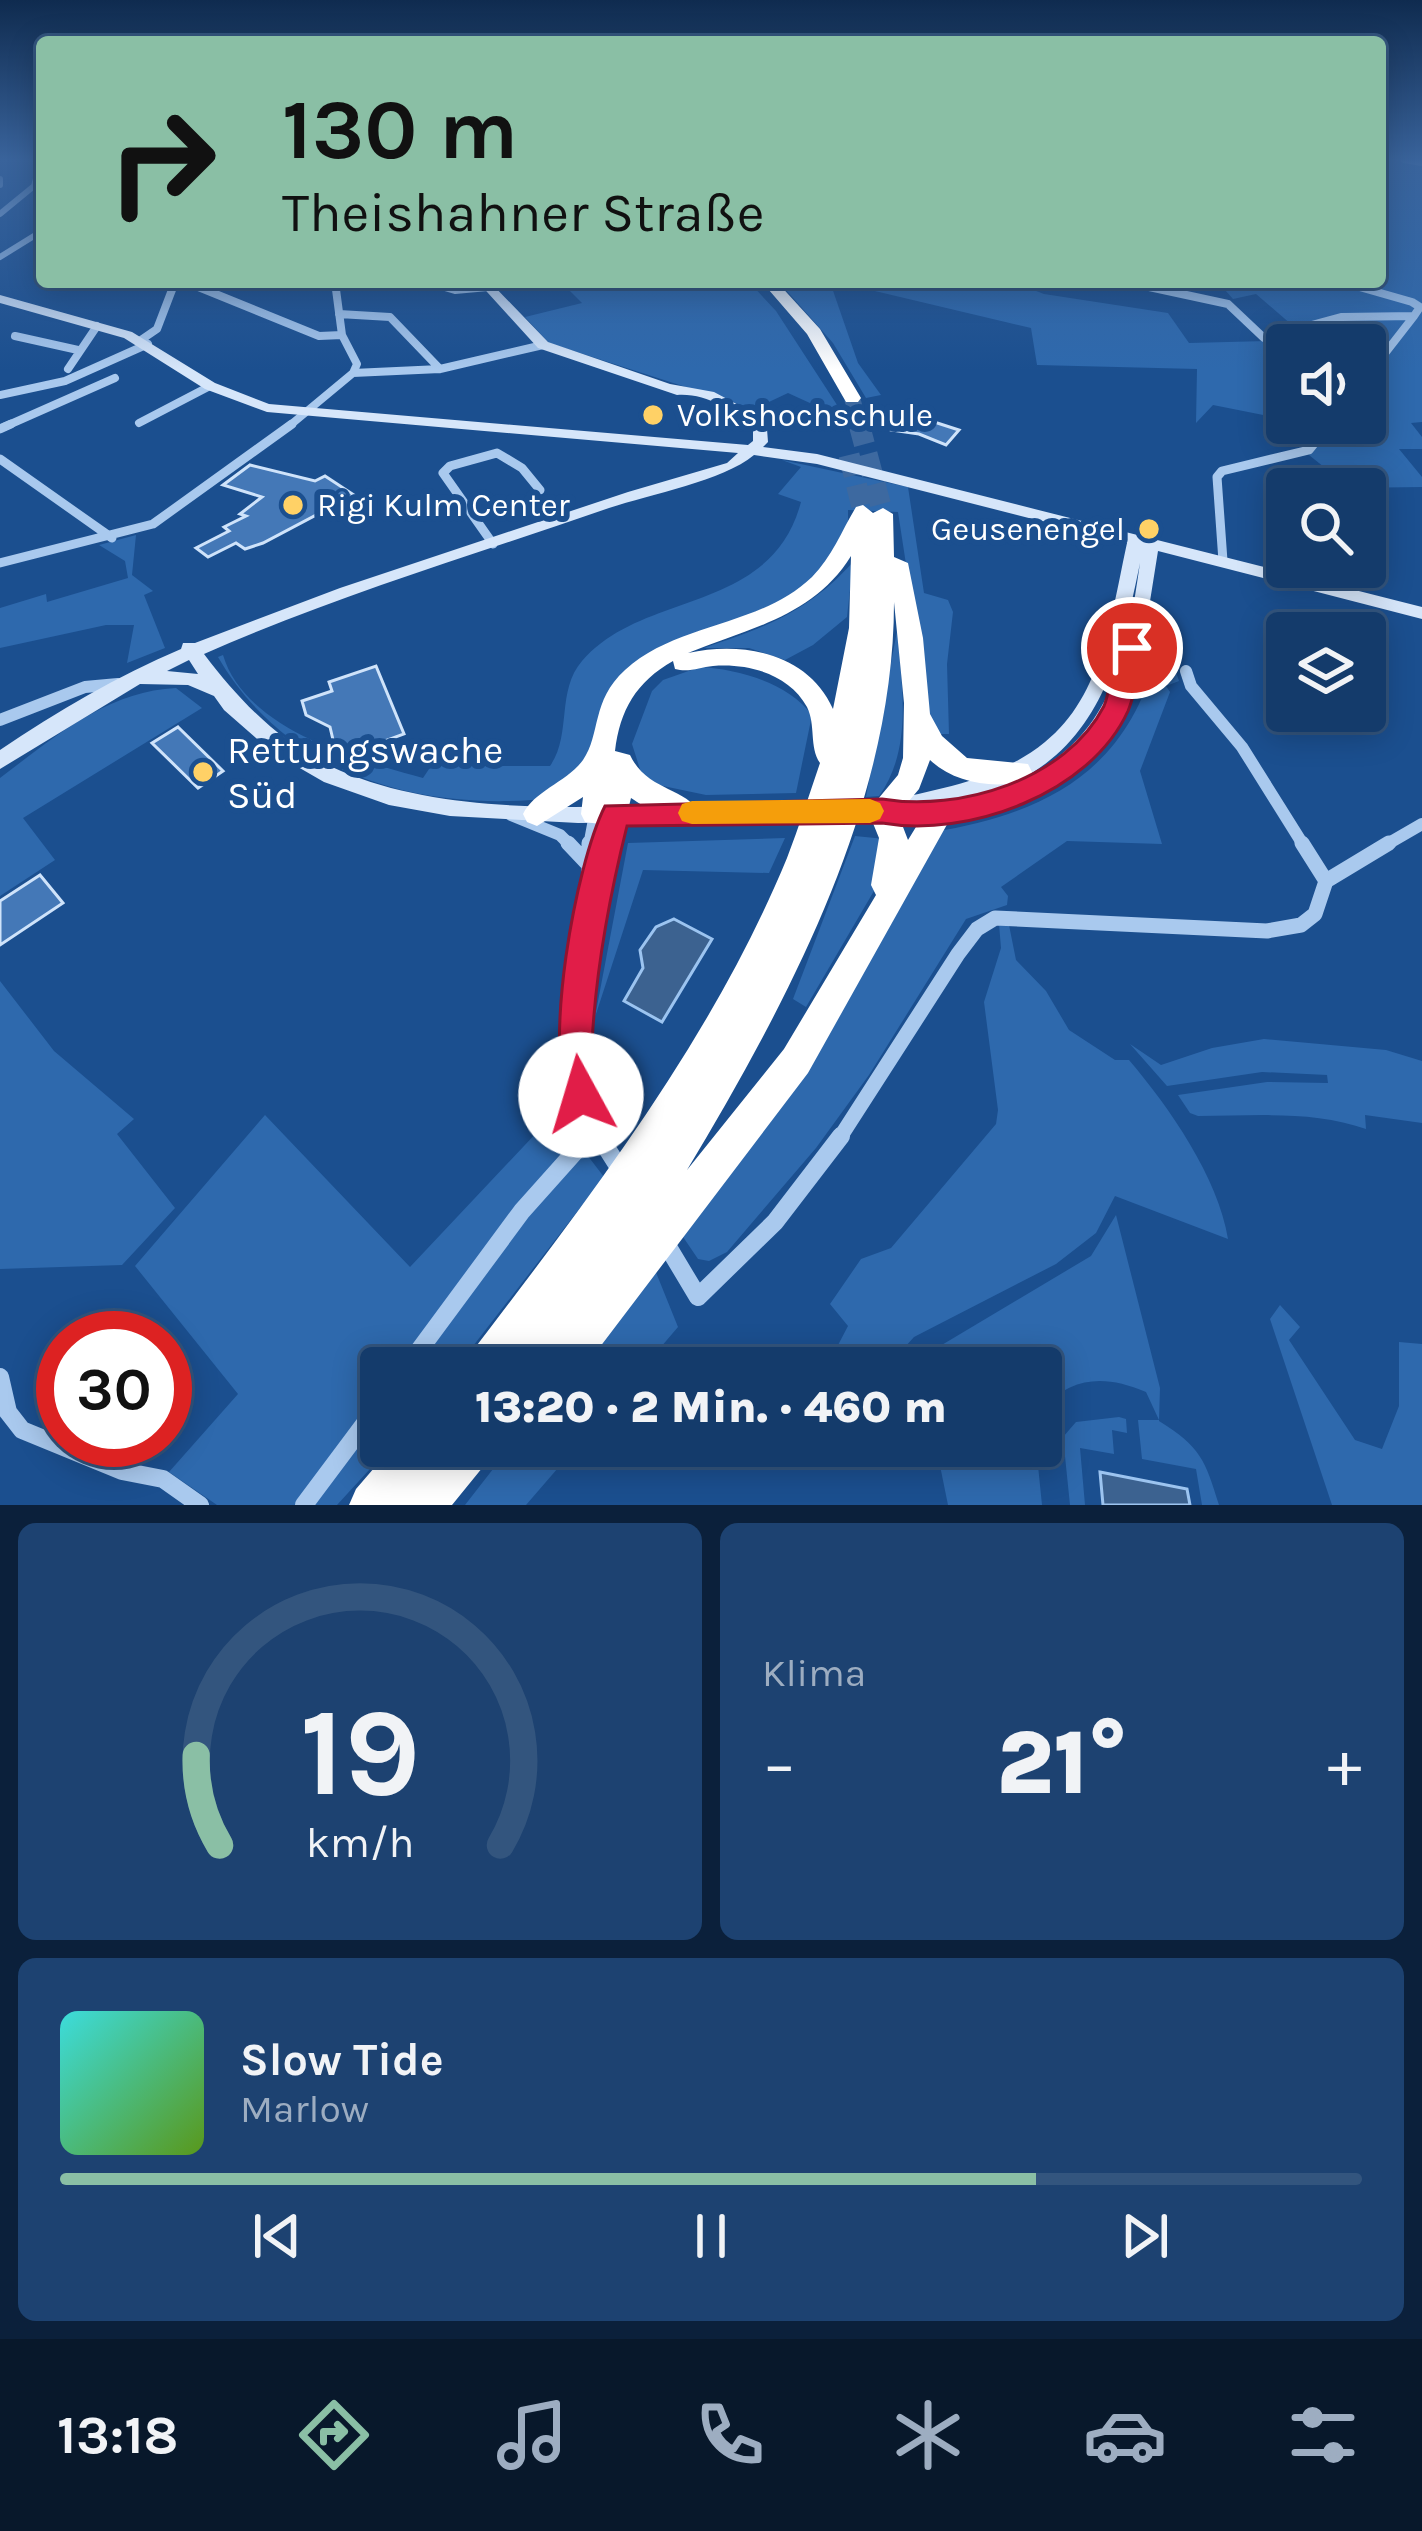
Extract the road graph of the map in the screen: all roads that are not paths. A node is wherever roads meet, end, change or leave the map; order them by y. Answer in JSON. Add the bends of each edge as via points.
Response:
{"nodes":[{"id":1,"x":36,"y":235,"type":"edge"},
{"id":2,"x":0,"y":257,"type":"edge"},
{"id":3,"x":173,"y":288,"type":"edge"},
{"id":4,"x":201,"y":288,"type":"edge"},
{"id":5,"x":336,"y":288,"type":"edge"},
{"id":6,"x":489,"y":288,"type":"edge"},
{"id":7,"x":761,"y":288,"type":"edge"},
{"id":8,"x":774,"y":288,"type":"edge"},
{"id":9,"x":1154,"y":288,"type":"edge"},
{"id":10,"x":1363,"y":288,"type":"edge"},
{"id":11,"x":0,"y":299,"type":"edge"},
{"id":12,"x":339,"y":314,"type":"junction"},
{"id":13,"x":1414,"y":316,"type":"junction"},
{"id":14,"x":97,"y":326,"type":"junction"},
{"id":15,"x":341,"y":335,"type":"junction"},
{"id":16,"x":16,"y":336,"type":"dead end"},
{"id":17,"x":145,"y":342,"type":"junction"},
{"id":18,"x":543,"y":345,"type":"junction"},
{"id":19,"x":78,"y":350,"type":"junction"},
{"id":20,"x":1386,"y":352,"type":"edge"},
{"id":21,"x":68,"y":369,"type":"dead end"},
{"id":22,"x":440,"y":369,"type":"junction"},
{"id":23,"x":353,"y":373,"type":"junction"},
{"id":24,"x":115,"y":378,"type":"dead end"},
{"id":25,"x":211,"y":386,"type":"junction"},
{"id":26,"x":0,"y":398,"type":"edge"},
{"id":27,"x":307,"y":412,"type":"junction"},
{"id":28,"x":139,"y":423,"type":"dead end"},
{"id":29,"x":0,"y":429,"type":"edge"},
{"id":30,"x":714,"y":443,"type":"junction"},
{"id":31,"x":1314,"y":444,"type":"edge"},
{"id":32,"x":749,"y":447,"type":"junction"},
{"id":33,"x":815,"y":453,"type":"junction"},
{"id":34,"x":0,"y":459,"type":"edge"},
{"id":35,"x":875,"y":471,"type":"junction"},
{"id":36,"x":540,"y":490,"type":"dead end"},
{"id":37,"x":873,"y":512,"type":"junction"},
{"id":38,"x":1093,"y":528,"type":"junction"},
{"id":39,"x":112,"y":538,"type":"junction"},
{"id":40,"x":1144,"y":541,"type":"junction"},
{"id":41,"x":493,"y":544,"type":"junction"},
{"id":42,"x":1186,"y":552,"type":"junction"},
{"id":43,"x":1223,"y":561,"type":"junction"},
{"id":44,"x":0,"y":563,"type":"edge"},
{"id":45,"x":1139,"y":566,"type":"junction"},
{"id":46,"x":1131,"y":600,"type":"junction"},
{"id":47,"x":1422,"y":613,"type":"edge"},
{"id":48,"x":190,"y":648,"type":"junction"},
{"id":49,"x":1186,"y":671,"type":"dead end"},
{"id":50,"x":118,"y":684,"type":"junction"},
{"id":51,"x":217,"y":690,"type":"junction"},
{"id":52,"x":915,"y":705,"type":"junction"},
{"id":53,"x":0,"y":720,"type":"edge"},
{"id":54,"x":611,"y":759,"type":"junction"},
{"id":55,"x":0,"y":760,"type":"edge"},
{"id":56,"x":1018,"y":772,"type":"junction"},
{"id":57,"x":810,"y":803,"type":"junction"},
{"id":58,"x":869,"y":811,"type":"junction"},
{"id":59,"x":940,"y":812,"type":"junction"},
{"id":60,"x":686,"y":813,"type":"junction"},
{"id":61,"x":523,"y":814,"type":"junction"},
{"id":62,"x":605,"y":814,"type":"junction"},
{"id":63,"x":1422,"y":824,"type":"edge"},
{"id":64,"x":586,"y":862,"type":"junction"},
{"id":65,"x":1327,"y":881,"type":"junction"},
{"id":66,"x":886,"y":907,"type":"junction"},
{"id":67,"x":589,"y":917,"type":"junction"},
{"id":68,"x":596,"y":1129,"type":"junction"},
{"id":69,"x":643,"y":1207,"type":"junction"},
{"id":70,"x":422,"y":1347,"type":"edge"},
{"id":71,"x":506,"y":1347,"type":"edge"},
{"id":72,"x":545,"y":1347,"type":"edge"},
{"id":73,"x":567,"y":1347,"type":"edge"},
{"id":74,"x":0,"y":1377,"type":"edge"},
{"id":75,"x":360,"y":1430,"type":"edge"},
{"id":76,"x":405,"y":1467,"type":"edge"},
{"id":77,"x":454,"y":1467,"type":"edge"},
{"id":78,"x":200,"y":1505,"type":"edge"},
{"id":79,"x":304,"y":1505,"type":"edge"},
{"id":80,"x":372,"y":1505,"type":"edge"},
{"id":81,"x":423,"y":1505,"type":"edge"}],
"edges":[{"from":1,"to":2,"type":"street"},
{"from":3,"to":17,"type":"street"},
{"from":4,"to":15,"type":"street","via":[[319,335]]},
{"from":5,"to":12,"type":"street"},
{"from":6,"to":18,"type":"main road"},
{"from":7,"to":8,"type":"highway","via":[[843,398],[814,332]]},
{"from":9,"to":13,"type":"street","via":[[1228,304],[1264,338],[1341,317]]},
{"from":10,"to":13,"type":"street","via":[[1412,302],[1420,307]]},
{"from":11,"to":14,"type":"main road"},
{"from":12,"to":15,"type":"street"},
{"from":12,"to":22,"type":"street","via":[[390,314]]},
{"from":13,"to":20,"type":"street"},
{"from":14,"to":17,"type":"main road"},
{"from":14,"to":19,"type":"street"},
{"from":15,"to":23,"type":"street","via":[[357,364]]},
{"from":16,"to":19,"type":"street"},
{"from":17,"to":25,"type":"main road"},
{"from":17,"to":26,"type":"street","via":[[65,381]]},
{"from":18,"to":22,"type":"street"},
{"from":18,"to":32,"type":"main road","via":[[720,398]]},
{"from":19,"to":21,"type":"street"},
{"from":22,"to":23,"type":"street"},
{"from":23,"to":27,"type":"street"},
{"from":24,"to":29,"type":"street"},
{"from":25,"to":27,"type":"main road","via":[[254,405]]},
{"from":25,"to":28,"type":"street"},
{"from":27,"to":30,"type":"main road"},
{"from":27,"to":39,"type":"street","via":[[169,514]]},
{"from":30,"to":32,"type":"main road","via":[[725,454]]},
{"from":30,"to":32,"type":"main road","via":[[731,432]]},
{"from":31,"to":43,"type":"street","via":[[1217,477]]},
{"from":32,"to":33,"type":"main road"},
{"from":32,"to":33,"type":"main road"},
{"from":32,"to":35,"type":"main road"},
{"from":32,"to":41,"type":"main road"},
{"from":33,"to":35,"type":"main road"},
{"from":34,"to":39,"type":"street"},
{"from":35,"to":38,"type":"main road"},
{"from":36,"to":41,"type":"street","via":[[497,453],[449,466],[443,473]]},
{"from":37,"to":52,"type":"highway","via":[[902,582]]},
{"from":37,"to":54,"type":"highway","via":[[804,596],[662,657],[632,679],[610,710]]},
{"from":37,"to":57,"type":"highway","via":[[849,710]]},
{"from":37,"to":69,"type":"highway","via":[[886,576],[879,660],[847,799],[769,988]]},
{"from":38,"to":40,"type":"main road"},
{"from":38,"to":45,"type":"main road"},
{"from":39,"to":44,"type":"street"},
{"from":40,"to":42,"type":"main road"},
{"from":40,"to":45,"type":"main road"},
{"from":41,"to":48,"type":"main road"},
{"from":42,"to":43,"type":"main road"},
{"from":42,"to":45,"type":"main road"},
{"from":43,"to":47,"type":"main road"},
{"from":45,"to":46,"type":"main road"},
{"from":46,"to":56,"type":"main road","via":[[1083,719]]},
{"from":46,"to":59,"type":"main road","via":[[1116,710],[1072,764],[1012,794]]},
{"from":48,"to":50,"type":"main road"},
{"from":48,"to":51,"type":"main road"},
{"from":49,"to":65,"type":"street"},
{"from":50,"to":51,"type":"main road","via":[[171,675]]},
{"from":50,"to":53,"type":"street","via":[[85,687]]},
{"from":50,"to":55,"type":"main road"},
{"from":51,"to":61,"type":"main road","via":[[282,750],[346,783],[414,803]]},
{"from":52,"to":56,"type":"highway","via":[[930,744],[949,763],[977,774]]},
{"from":52,"to":58,"type":"highway","via":[[914,771]]},
{"from":54,"to":57,"type":"highway","via":[[629,707],[647,685],[696,659],[739,656],[790,673],[823,706],[830,734]]},
{"from":54,"to":60,"type":"highway","via":[[644,793]]},
{"from":54,"to":61,"type":"highway"},
{"from":54,"to":62,"type":"highway"},
{"from":56,"to":58,"type":"main road","via":[[970,791]]},
{"from":57,"to":58,"type":"main road"},
{"from":57,"to":60,"type":"main road"},
{"from":57,"to":69,"type":"highway","via":[[747,972]]},
{"from":58,"to":59,"type":"main road"},
{"from":58,"to":66,"type":"highway","via":[[894,838]]},
{"from":59,"to":66,"type":"highway"},
{"from":60,"to":62,"type":"main road"},
{"from":61,"to":62,"type":"main road"},
{"from":61,"to":64,"type":"street"},
{"from":62,"to":64,"type":"street"},
{"from":62,"to":67,"type":"street"},
{"from":63,"to":65,"type":"street"},
{"from":64,"to":67,"type":"street"},
{"from":65,"to":68,"type":"street","via":[[1317,916],[1302,929],[995,918],[977,929],[750,1255],[698,1297]]},
{"from":66,"to":69,"type":"highway","via":[[796,1061]]},
{"from":67,"to":68,"type":"street","via":[[574,1066]]},
{"from":68,"to":70,"type":"street","via":[[522,1211]]},
{"from":69,"to":71,"type":"highway"},
{"from":69,"to":72,"type":"highway"},
{"from":69,"to":73,"type":"highway"},
{"from":74,"to":78,"type":"street","via":[[8,1412],[22,1430],[163,1480]]},
{"from":75,"to":79,"type":"street"},
{"from":76,"to":80,"type":"highway"},
{"from":77,"to":81,"type":"highway"}]}
